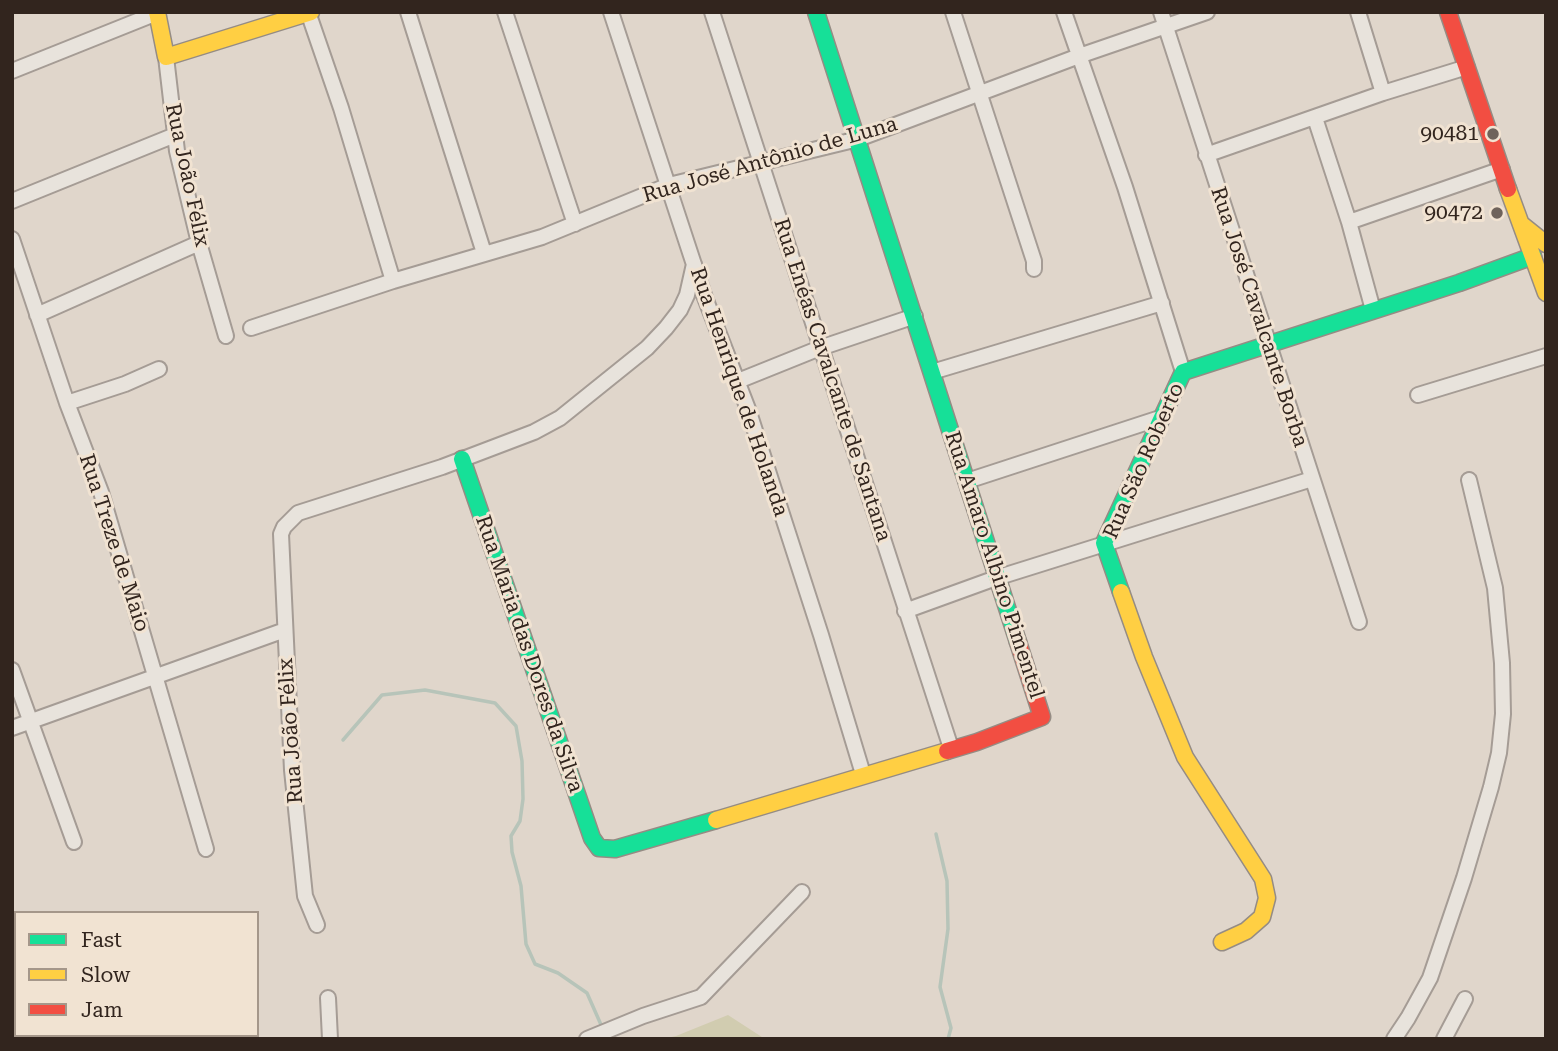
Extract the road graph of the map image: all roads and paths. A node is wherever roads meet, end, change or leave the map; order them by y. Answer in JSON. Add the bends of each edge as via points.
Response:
{"nodes":[{"id":1,"x":408,"y":12,"type":"edge"},
{"id":2,"x":505,"y":12,"type":"edge"},
{"id":3,"x":611,"y":12,"type":"edge"},
{"id":4,"x":712,"y":12,"type":"edge"},
{"id":5,"x":816,"y":12,"type":"edge"},
{"id":6,"x":953,"y":12,"type":"edge"},
{"id":7,"x":1064,"y":12,"type":"edge"},
{"id":8,"x":1207,"y":12,"type":"edge"},
{"id":9,"x":1358,"y":12,"type":"edge"},
{"id":10,"x":1448,"y":12,"type":"edge"},
{"id":11,"x":157,"y":13,"type":"edge"},
{"id":12,"x":309,"y":13,"type":"edge"},
{"id":13,"x":1163,"y":19,"type":"edge"},
{"id":14,"x":1079,"y":56,"type":"junction"},
{"id":15,"x":166,"y":57,"type":"junction"},
{"id":16,"x":1467,"y":67,"type":"junction"},
{"id":17,"x":12,"y":71,"type":"edge"},
{"id":18,"x":1383,"y":93,"type":"junction"},
{"id":19,"x":980,"y":95,"type":"junction"},
{"id":20,"x":1315,"y":118,"type":"junction"},
{"id":21,"x":175,"y":135,"type":"junction"},
{"id":22,"x":858,"y":139,"type":"junction"},
{"id":23,"x":1206,"y":156,"type":"junction"},
{"id":24,"x":763,"y":164,"type":"junction"},
{"id":25,"x":1502,"y":169,"type":"junction"},
{"id":26,"x":669,"y":185,"type":"junction"},
{"id":27,"x":12,"y":201,"type":"edge"},
{"id":28,"x":1349,"y":222,"type":"junction"},
{"id":29,"x":575,"y":223,"type":"junction"},
{"id":30,"x":1520,"y":224,"type":"junction"},
{"id":31,"x":12,"y":239,"type":"edge"},
{"id":32,"x":200,"y":243,"type":"junction"},
{"id":33,"x":1546,"y":244,"type":"edge"},
{"id":34,"x":484,"y":253,"type":"junction"},
{"id":35,"x":1533,"y":256,"type":"junction"},
{"id":36,"x":694,"y":264,"type":"junction"},
{"id":37,"x":1034,"y":269,"type":"dead end"},
{"id":38,"x":393,"y":281,"type":"junction"},
{"id":39,"x":1546,"y":293,"type":"edge"},
{"id":40,"x":1162,"y":303,"type":"junction"},
{"id":41,"x":1373,"y":310,"type":"junction"},
{"id":42,"x":37,"y":315,"type":"junction"},
{"id":43,"x":915,"y":316,"type":"junction"},
{"id":44,"x":251,"y":328,"type":"dead end"},
{"id":45,"x":226,"y":336,"type":"dead end"},
{"id":46,"x":1269,"y":345,"type":"junction"},
{"id":47,"x":820,"y":348,"type":"junction"},
{"id":48,"x":1546,"y":356,"type":"edge"},
{"id":49,"x":159,"y":369,"type":"dead end"},
{"id":50,"x":932,"y":372,"type":"junction"},
{"id":51,"x":1183,"y":372,"type":"junction"},
{"id":52,"x":738,"y":381,"type":"junction"},
{"id":53,"x":1419,"y":395,"type":"dead end"},
{"id":54,"x":67,"y":403,"type":"junction"},
{"id":55,"x":1160,"y":418,"type":"junction"},
{"id":56,"x":462,"y":459,"type":"junction"},
{"id":57,"x":1311,"y":479,"type":"junction"},
{"id":58,"x":1469,"y":480,"type":"dead end"},
{"id":59,"x":967,"y":481,"type":"junction"},
{"id":60,"x":1104,"y":543,"type":"junction"},
{"id":61,"x":996,"y":578,"type":"junction"},
{"id":62,"x":905,"y":611,"type":"junction"},
{"id":63,"x":1359,"y":622,"type":"dead end"},
{"id":64,"x":285,"y":630,"type":"junction"},
{"id":65,"x":12,"y":670,"type":"edge"},
{"id":66,"x":155,"y":676,"type":"junction"},
{"id":67,"x":29,"y":722,"type":"junction"},
{"id":68,"x":12,"y":728,"type":"edge"},
{"id":69,"x":951,"y":748,"type":"junction"},
{"id":70,"x":863,"y":774,"type":"junction"},
{"id":71,"x":74,"y":842,"type":"dead end"},
{"id":72,"x":599,"y":848,"type":"joint"},
{"id":73,"x":205,"y":849,"type":"dead end"},
{"id":74,"x":802,"y":891,"type":"dead end"},
{"id":75,"x":317,"y":925,"type":"dead end"},
{"id":76,"x":1222,"y":942,"type":"dead end"},
{"id":77,"x":328,"y":998,"type":"dead end"},
{"id":78,"x":1465,"y":999,"type":"dead end"},
{"id":79,"x":330,"y":1039,"type":"edge"},
{"id":80,"x":587,"y":1039,"type":"edge"},
{"id":81,"x":1394,"y":1039,"type":"edge"},
{"id":82,"x":1444,"y":1039,"type":"edge"}],
"edges":[{"from":1,"to":34,"type":"street"},
{"from":2,"to":29,"type":"street"},
{"from":3,"to":26,"type":"street","name":"Rua Henrique de Holanda"},
{"from":4,"to":24,"type":"street","name":"Rua Enéas Cavalcante de Santana"},
{"from":5,"to":22,"type":"street","name":"Rua Amaro Albino Pimentel"},
{"from":6,"to":19,"type":"street"},
{"from":7,"to":14,"type":"street"},
{"from":8,"to":13,"type":"street","name":"Rua José Antônio de Luna"},
{"from":9,"to":18,"type":"street"},
{"from":10,"to":16,"type":"street"},
{"from":11,"to":15,"type":"street","name":"Rua João Félix"},
{"from":11,"to":17,"type":"street"},
{"from":12,"to":15,"type":"street"},
{"from":12,"to":38,"type":"street"},
{"from":13,"to":14,"type":"street","name":"Rua José Antônio de Luna"},
{"from":13,"to":23,"type":"street","name":"Rua José Cavalcante Borba"},
{"from":14,"to":19,"type":"street","name":"Rua José Antônio de Luna"},
{"from":14,"to":40,"type":"street"},
{"from":15,"to":21,"type":"street","name":"Rua João Félix"},
{"from":16,"to":18,"type":"street"},
{"from":16,"to":25,"type":"street"},
{"from":18,"to":20,"type":"street"},
{"from":19,"to":22,"type":"street","name":"Rua José Antônio de Luna"},
{"from":19,"to":37,"type":"street"},
{"from":20,"to":23,"type":"street"},
{"from":20,"to":28,"type":"street"},
{"from":21,"to":27,"type":"street"},
{"from":21,"to":32,"type":"street","name":"Rua João Félix"},
{"from":22,"to":24,"type":"street","name":"Rua José Antônio de Luna"},
{"from":22,"to":43,"type":"street","name":"Rua Amaro Albino Pimentel"},
{"from":23,"to":46,"type":"street","name":"Rua José Cavalcante Borba"},
{"from":24,"to":26,"type":"street","name":"Rua José Antônio de Luna"},
{"from":24,"to":47,"type":"street","name":"Rua Enéas Cavalcante de Santana"},
{"from":25,"to":28,"type":"street"},
{"from":25,"to":30,"type":"street"},
{"from":26,"to":29,"type":"street","name":"Rua José Antônio de Luna"},
{"from":26,"to":36,"type":"street","name":"Rua Henrique de Holanda"},
{"from":28,"to":41,"type":"street"},
{"from":29,"to":34,"type":"street","name":"Rua José Antônio de Luna"},
{"from":30,"to":33,"type":"street"},
{"from":30,"to":35,"type":"street"},
{"from":31,"to":42,"type":"street","name":"Rua Treze de Maio"},
{"from":32,"to":42,"type":"street"},
{"from":32,"to":45,"type":"street","name":"Rua João Félix"},
{"from":34,"to":38,"type":"street","name":"Rua José Antônio de Luna"},
{"from":35,"to":39,"type":"street"},
{"from":35,"to":41,"type":"street","name":"Rua São Roberto"},
{"from":36,"to":52,"type":"street","name":"Rua Henrique de Holanda"},
{"from":36,"to":56,"type":"street","via":[[680,310],[647,348],[560,418]]},
{"from":38,"to":44,"type":"street","name":"Rua José Antônio de Luna"},
{"from":40,"to":50,"type":"street"},
{"from":40,"to":51,"type":"street"},
{"from":41,"to":46,"type":"street","name":"Rua São Roberto"},
{"from":42,"to":54,"type":"street","name":"Rua Treze de Maio"},
{"from":43,"to":47,"type":"street"},
{"from":43,"to":50,"type":"street","name":"Rua Amaro Albino Pimentel"},
{"from":46,"to":51,"type":"street","name":"Rua São Roberto"},
{"from":46,"to":57,"type":"street","name":"Rua José Cavalcante Borba"},
{"from":47,"to":52,"type":"street"},
{"from":47,"to":62,"type":"street","name":"Rua Enéas Cavalcante de Santana"},
{"from":48,"to":53,"type":"street"},
{"from":49,"to":54,"type":"street"},
{"from":50,"to":59,"type":"street","name":"Rua Amaro Albino Pimentel"},
{"from":51,"to":55,"type":"street","name":"Rua São Roberto"},
{"from":52,"to":70,"type":"street","name":"Rua Henrique de Holanda"},
{"from":54,"to":66,"type":"street","name":"Rua Treze de Maio","via":[[101,492]]},
{"from":55,"to":59,"type":"street"},
{"from":55,"to":60,"type":"street","name":"Rua São Roberto"},
{"from":56,"to":64,"type":"street","name":"Rua João Félix","via":[[290,519],[281,534]]},
{"from":56,"to":72,"type":"street","name":"Rua Maria das Dores da Silva"},
{"from":57,"to":60,"type":"street"},
{"from":57,"to":63,"type":"street","name":"Rua José Cavalcante Borba"},
{"from":58,"to":81,"type":"street","via":[[1495,588],[1502,663],[1499,753],[1430,978]]},
{"from":59,"to":61,"type":"street","name":"Rua Amaro Albino Pimentel"},
{"from":60,"to":61,"type":"street"},
{"from":60,"to":76,"type":"street","name":"Rua São Roberto","via":[[1185,757],[1263,878],[1267,898],[1262,917],[1246,932]]},
{"from":61,"to":62,"type":"street"},
{"from":61,"to":69,"type":"street","name":"Rua Amaro Albino Pimentel","via":[[1042,718]]},
{"from":62,"to":69,"type":"street","name":"Rua Enéas Cavalcante de Santana"},
{"from":64,"to":66,"type":"street"},
{"from":64,"to":75,"type":"street","name":"Rua João Félix","via":[[292,770],[305,896]]},
{"from":65,"to":67,"type":"street"},
{"from":66,"to":67,"type":"street"},
{"from":66,"to":73,"type":"street","name":"Rua Treze de Maio"},
{"from":67,"to":68,"type":"street"},
{"from":67,"to":71,"type":"street"},
{"from":69,"to":70,"type":"street","name":"Rua Amaro Albino Pimentel"},
{"from":70,"to":72,"type":"street","name":"Rua Amaro Albino Pimentel","via":[[615,849]]},
{"from":74,"to":80,"type":"street","via":[[701,997]]},
{"from":77,"to":79,"type":"street"},
{"from":78,"to":82,"type":"street"}]}
